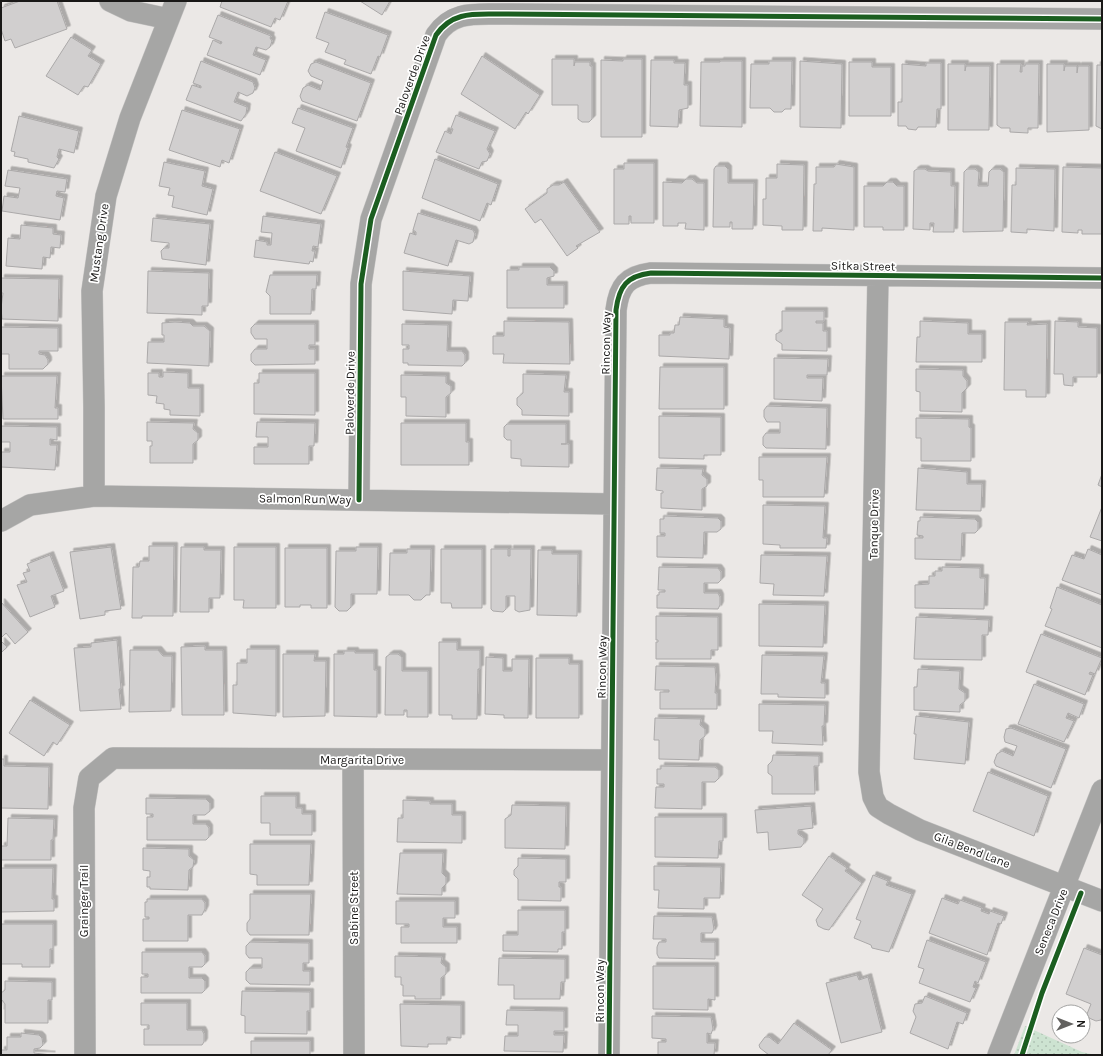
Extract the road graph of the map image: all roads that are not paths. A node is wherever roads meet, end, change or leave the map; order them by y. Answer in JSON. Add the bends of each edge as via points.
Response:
{"nodes":[{"id":1,"x":110,"y":1,"type":"edge"},
{"id":2,"x":644,"y":8,"type":"edge"},
{"id":3,"x":903,"y":9,"type":"edge"},
{"id":4,"x":173,"y":10,"type":"edge"},
{"id":5,"x":1102,"y":19,"type":"edge"},
{"id":6,"x":878,"y":276,"type":"junction"},
{"id":7,"x":1102,"y":278,"type":"edge"},
{"id":8,"x":626,"y":282,"type":"joint"},
{"id":9,"x":94,"y":496,"type":"junction"},
{"id":10,"x":359,"y":500,"type":"junction"},
{"id":11,"x":614,"y":504,"type":"junction"},
{"id":12,"x":1,"y":521,"type":"edge"},
{"id":13,"x":113,"y":758,"type":"joint"},
{"id":14,"x":354,"y":760,"type":"junction"},
{"id":15,"x":611,"y":760,"type":"junction"},
{"id":16,"x":869,"y":772,"type":"joint"},
{"id":17,"x":1102,"y":790,"type":"edge"},
{"id":18,"x":1065,"y":887,"type":"junction"},
{"id":19,"x":1102,"y":901,"type":"edge"},
{"id":20,"x":85,"y":1055,"type":"edge"},
{"id":21,"x":354,"y":1055,"type":"edge"},
{"id":22,"x":609,"y":1055,"type":"edge"},
{"id":23,"x":998,"y":1055,"type":"edge"}],
"edges":[{"from":1,"to":4,"type":"street","via":[[131,11]]},
{"from":2,"to":3,"type":"street","name":"Paloverde Drive"},
{"from":2,"to":10,"type":"street","name":"Paloverde Drive","via":[[460,16],[443,25],[436,35],[371,219],[361,284]]},
{"from":3,"to":5,"type":"street","name":"Paloverde Drive"},
{"from":4,"to":9,"type":"street","name":"Mustang Drive","via":[[130,118],[106,196],[92,291]]},
{"from":6,"to":7,"type":"street","name":"Sitka Street"},
{"from":6,"to":8,"type":"street","name":"Sitka Street","via":[[651,273],[632,277]]},
{"from":6,"to":16,"type":"street","name":"Tanque Drive"},
{"from":8,"to":11,"type":"street","name":"Rincon Way","via":[[617,299],[616,310]]},
{"from":9,"to":10,"type":"street","name":"Salmon Run Way"},
{"from":9,"to":12,"type":"street","name":"Salmon Run Way","via":[[30,505]]},
{"from":10,"to":11,"type":"street","name":"Salmon Run Way"},
{"from":11,"to":15,"type":"street","name":"Rincon Way"},
{"from":13,"to":14,"type":"street","name":"Margarita Drive"},
{"from":13,"to":20,"type":"street","name":"Grainger Trail","via":[[89,778],[84,808]]},
{"from":14,"to":15,"type":"street","name":"Margarita Drive"},
{"from":14,"to":21,"type":"street","name":"Sabine Street"},
{"from":15,"to":22,"type":"street","name":"Rincon Way"},
{"from":16,"to":18,"type":"street","name":"Gila Bend Lane","via":[[873,797],[878,807],[889,814],[920,830]]},
{"from":17,"to":18,"type":"street","name":"Seneca Drive"},
{"from":18,"to":19,"type":"street","name":"Gila Bend Lane"},
{"from":18,"to":23,"type":"street","name":"Seneca Drive"}]}
